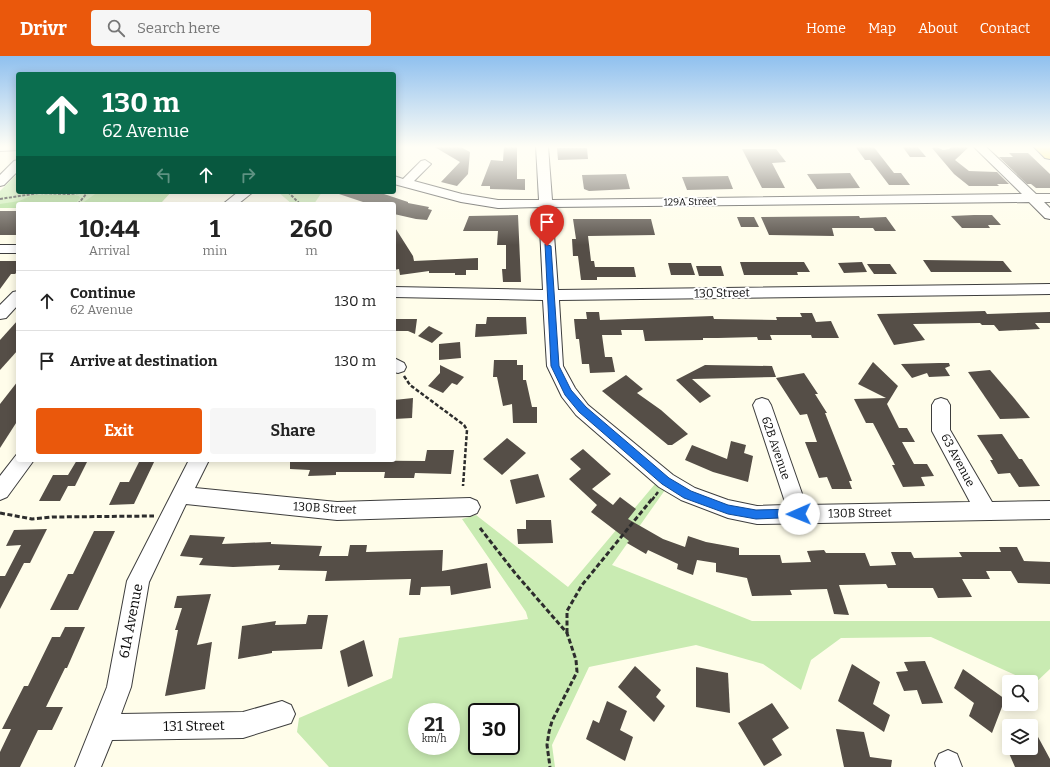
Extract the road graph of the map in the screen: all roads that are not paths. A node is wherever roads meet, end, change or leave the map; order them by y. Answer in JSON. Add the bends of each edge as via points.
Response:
{"nodes":[{"id":1,"x":544,"y":179,"type":"edge"},
{"id":2,"x":1013,"y":179,"type":"edge"},
{"id":3,"x":400,"y":182,"type":"edge"},
{"id":4,"x":244,"y":194,"type":"edge"},
{"id":5,"x":1050,"y":198,"type":"edge"},
{"id":6,"x":1033,"y":199,"type":"junction"},
{"id":7,"x":232,"y":202,"type":"edge"},
{"id":8,"x":545,"y":204,"type":"junction"},
{"id":9,"x":1050,"y":215,"type":"edge"},
{"id":10,"x":0,"y":249,"type":"edge"},
{"id":11,"x":16,"y":249,"type":"edge"},
{"id":12,"x":1050,"y":289,"type":"edge"},
{"id":13,"x":396,"y":292,"type":"edge"},
{"id":14,"x":550,"y":294,"type":"junction"},
{"id":15,"x":16,"y":298,"type":"edge"},
{"id":16,"x":0,"y":314,"type":"edge"},
{"id":17,"x":762,"y":405,"type":"dead end"},
{"id":18,"x":941,"y":405,"type":"dead end"},
{"id":19,"x":22,"y":462,"type":"edge"},
{"id":20,"x":198,"y":462,"type":"edge"},
{"id":21,"x":0,"y":491,"type":"edge"},
{"id":22,"x":180,"y":495,"type":"junction"},
{"id":23,"x":470,"y":507,"type":"dead end"},
{"id":24,"x":1050,"y":510,"type":"edge"},
{"id":25,"x":986,"y":512,"type":"junction"},
{"id":26,"x":799,"y":514,"type":"junction"},
{"id":27,"x":282,"y":714,"type":"dead end"},
{"id":28,"x":104,"y":727,"type":"junction"},
{"id":29,"x":88,"y":767,"type":"edge"}],
"edges":[{"from":1,"to":8,"type":"street","name":"130B Street"},
{"from":2,"to":6,"type":"street"},
{"from":3,"to":8,"type":"street","name":"129A Street","via":[[461,198],[498,204]]},
{"from":4,"to":7,"type":"street"},
{"from":5,"to":6,"type":"street","name":"129A Street"},
{"from":6,"to":8,"type":"street","name":"129A Street"},
{"from":6,"to":9,"type":"street"},
{"from":8,"to":14,"type":"street","name":"130B Street"},
{"from":10,"to":11,"type":"street"},
{"from":12,"to":14,"type":"street","name":"130 Street"},
{"from":13,"to":14,"type":"street","name":"130 Street"},
{"from":14,"to":26,"type":"street","name":"130B Street","via":[[555,366],[568,392],[582,410],[666,481],[688,494],[728,509],[756,514]]},
{"from":15,"to":16,"type":"street"},
{"from":17,"to":26,"type":"street","name":"62B Avenue"},
{"from":18,"to":25,"type":"street","name":"63 Avenue","via":[[941,431]]},
{"from":19,"to":21,"type":"street"},
{"from":20,"to":22,"type":"street","name":"61A Avenue"},
{"from":22,"to":23,"type":"street","name":"130B Street","via":[[337,510]]},
{"from":22,"to":28,"type":"street","name":"61A Avenue","via":[[138,581],[119,686]]},
{"from":24,"to":25,"type":"street","name":"130B Street"},
{"from":25,"to":26,"type":"street","name":"130B Street"},
{"from":27,"to":28,"type":"street","name":"131 Street","via":[[243,725]]},
{"from":28,"to":29,"type":"street","name":"61A Avenue"}]}
